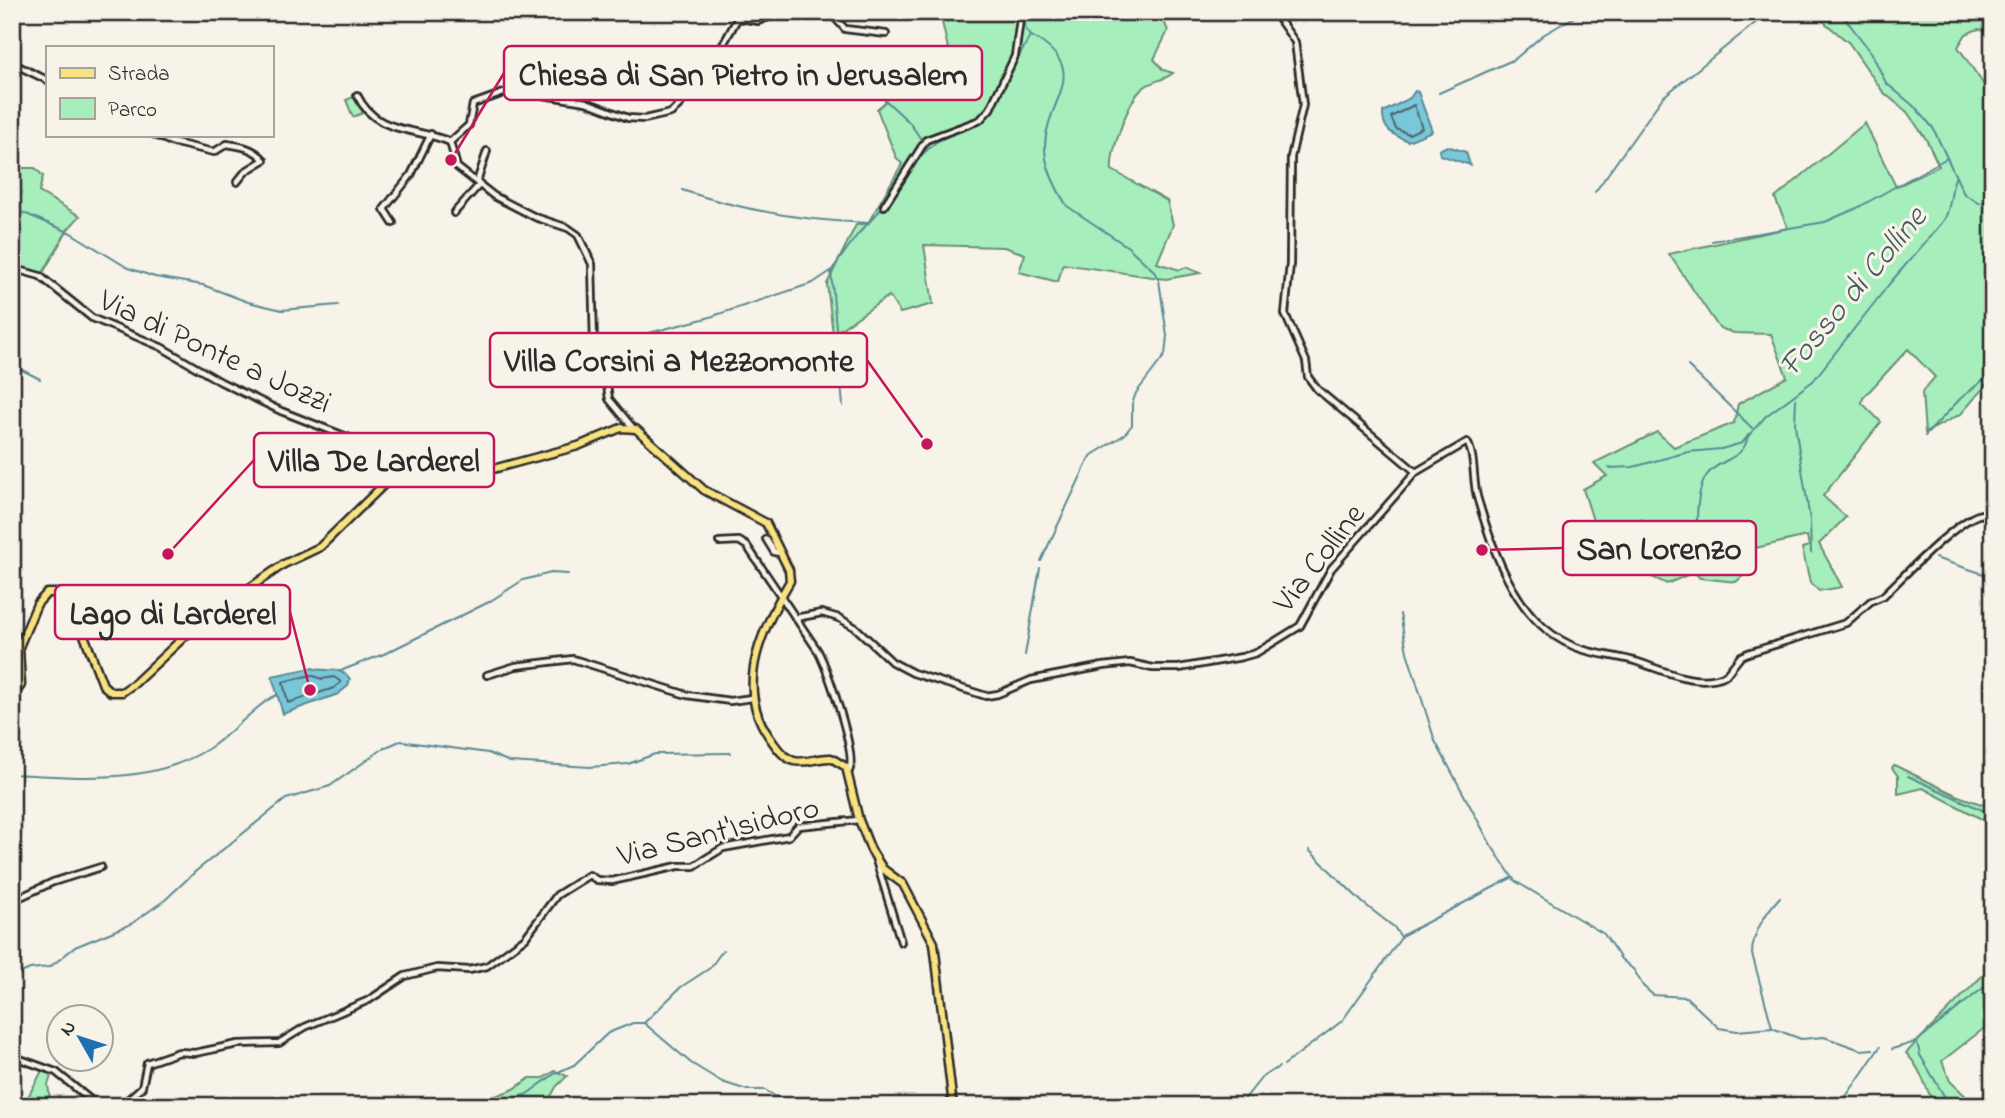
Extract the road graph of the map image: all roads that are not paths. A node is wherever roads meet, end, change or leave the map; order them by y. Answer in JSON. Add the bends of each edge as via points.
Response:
{"nodes":[{"id":1,"x":781,"y":12,"type":"edge"},
{"id":2,"x":830,"y":12,"type":"edge"},
{"id":3,"x":1021,"y":12,"type":"edge"},
{"id":4,"x":1274,"y":12,"type":"edge"},
{"id":5,"x":740,"y":15,"type":"edge"},
{"id":6,"x":886,"y":34,"type":"dead end"},
{"id":7,"x":12,"y":63,"type":"edge"},
{"id":8,"x":46,"y":80,"type":"edge"},
{"id":9,"x":357,"y":95,"type":"dead end"},
{"id":10,"x":431,"y":134,"type":"junction"},
{"id":11,"x":157,"y":136,"type":"edge"},
{"id":12,"x":450,"y":142,"type":"junction"},
{"id":13,"x":487,"y":151,"type":"dead end"},
{"id":14,"x":237,"y":182,"type":"dead end"},
{"id":15,"x":479,"y":183,"type":"junction"},
{"id":16,"x":884,"y":206,"type":"dead end"},
{"id":17,"x":454,"y":213,"type":"dead end"},
{"id":18,"x":393,"y":223,"type":"dead end"},
{"id":19,"x":12,"y":268,"type":"edge"},
{"id":20,"x":633,"y":428,"type":"junction"},
{"id":21,"x":408,"y":461,"type":"junction"},
{"id":22,"x":1416,"y":472,"type":"junction"},
{"id":23,"x":1988,"y":518,"type":"dead end"},
{"id":24,"x":766,"y":539,"type":"dead end"},
{"id":25,"x":719,"y":542,"type":"dead end"},
{"id":26,"x":781,"y":552,"type":"junction"},
{"id":27,"x":779,"y":596,"type":"junction"},
{"id":28,"x":795,"y":618,"type":"junction"},
{"id":29,"x":487,"y":675,"type":"dead end"},
{"id":30,"x":12,"y":698,"type":"edge"},
{"id":31,"x":751,"y":698,"type":"junction"},
{"id":32,"x":849,"y":771,"type":"junction"},
{"id":33,"x":859,"y":820,"type":"junction"},
{"id":34,"x":875,"y":857,"type":"junction"},
{"id":35,"x":101,"y":867,"type":"dead end"},
{"id":36,"x":12,"y":901,"type":"edge"},
{"id":37,"x":901,"y":942,"type":"dead end"},
{"id":38,"x":12,"y":1056,"type":"edge"},
{"id":39,"x":952,"y":1103,"type":"edge"},
{"id":40,"x":97,"y":1106,"type":"edge"},
{"id":41,"x":121,"y":1106,"type":"edge"},
{"id":42,"x":945,"y":1106,"type":"edge"}],
"edges":[{"from":1,"to":5,"type":"street","via":[[758,21]]},
{"from":2,"to":6,"type":"street","via":[[845,29]]},
{"from":3,"to":16,"type":"street","via":[[1016,56],[985,116],[926,140]]},
{"from":4,"to":22,"type":"street","via":[[1295,42],[1303,105],[1291,157],[1285,314],[1306,361],[1308,377],[1317,389]]},
{"from":5,"to":12,"type":"street","via":[[704,81],[671,113],[628,118],[586,103],[509,91],[473,104],[469,125]]},
{"from":7,"to":8,"type":"street"},
{"from":9,"to":10,"type":"street","via":[[372,117],[396,129]]},
{"from":10,"to":12,"type":"street"},
{"from":10,"to":18,"type":"street","via":[[411,175],[384,209]]},
{"from":11,"to":14,"type":"street","via":[[214,152],[227,144],[259,154],[264,160]]},
{"from":12,"to":15,"type":"street","via":[[457,167]]},
{"from":13,"to":15,"type":"street"},
{"from":15,"to":17,"type":"street"},
{"from":15,"to":20,"type":"street","via":[[502,201],[578,235],[592,264],[593,343],[604,364],[609,399]]},
{"from":19,"to":21,"type":"street","name":"Via di Ponte a Jozzi","via":[[40,276],[92,318],[161,347],[221,383]]},
{"from":20,"to":21,"type":"main road","via":[[482,472]]},
{"from":20,"to":26,"type":"main road","via":[[704,490],[761,520]]},
{"from":21,"to":30,"type":"main road","via":[[323,545],[284,564],[199,623],[122,692],[111,692],[103,685],[71,601],[61,593],[47,593],[37,604],[19,647],[21,685]]},
{"from":22,"to":23,"type":"street","name":"Via Colline","via":[[1464,442],[1469,444],[1476,494],[1492,542],[1515,595],[1532,616],[1580,649],[1619,656],[1685,678],[1721,678],[1741,656],[1846,623],[1883,596],[1958,524],[1974,515]]},
{"from":22,"to":28,"type":"street","name":"Via Colline","via":[[1331,569],[1300,626],[1242,657],[1179,668],[1130,663],[1103,666],[1031,680],[986,696],[892,662],[839,618],[822,613]]},
{"from":24,"to":26,"type":"street","via":[[775,554]]},
{"from":25,"to":27,"type":"street","via":[[746,545]]},
{"from":26,"to":27,"type":"main road","via":[[790,579]]},
{"from":27,"to":28,"type":"street"},
{"from":27,"to":31,"type":"main road","via":[[765,626]]},
{"from":28,"to":32,"type":"street","via":[[827,668],[852,765]]},
{"from":29,"to":31,"type":"street","via":[[516,666],[573,659],[687,695],[730,701]]},
{"from":31,"to":32,"type":"main road","via":[[760,723],[785,757],[803,762],[831,758]]},
{"from":32,"to":33,"type":"main road"},
{"from":33,"to":34,"type":"main road"},
{"from":33,"to":41,"type":"street","name":"Via Sant'Isidoro","via":[[798,826],[789,836],[723,848],[694,866],[612,881],[589,875],[557,895],[525,938],[487,966],[437,968],[405,976],[279,1043],[168,1054],[147,1063],[142,1087]]},
{"from":34,"to":37,"type":"street"},
{"from":34,"to":39,"type":"main road","via":[[884,870],[900,879],[932,936]]},
{"from":35,"to":36,"type":"street"},
{"from":38,"to":40,"type":"street","via":[[56,1072]]},
{"from":39,"to":42,"type":"street"}]}
